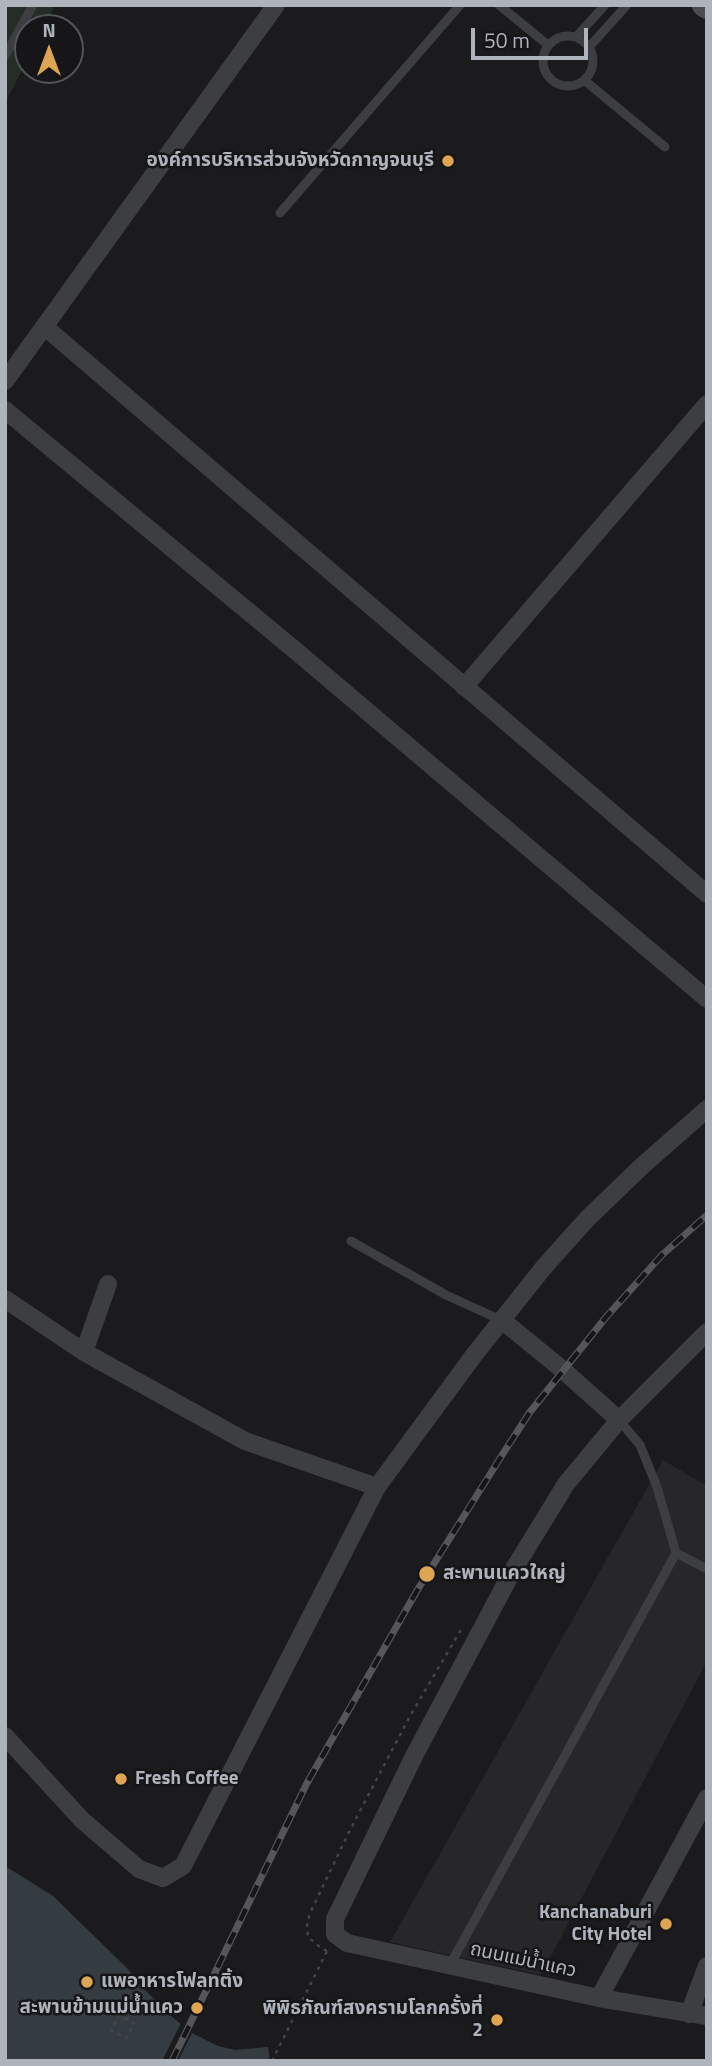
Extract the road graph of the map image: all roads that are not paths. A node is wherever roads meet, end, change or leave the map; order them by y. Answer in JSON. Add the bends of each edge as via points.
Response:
{"nodes":[{"id":1,"x":33,"y":5,"type":"edge"},
{"id":2,"x":276,"y":5,"type":"edge"},
{"id":3,"x":460,"y":5,"type":"edge"},
{"id":4,"x":499,"y":5,"type":"edge"},
{"id":5,"x":606,"y":5,"type":"edge"},
{"id":6,"x":627,"y":5,"type":"edge"},
{"id":7,"x":576,"y":37,"type":"junction"},
{"id":8,"x":548,"y":45,"type":"junction"},
{"id":9,"x":590,"y":46,"type":"junction"},
{"id":10,"x":5,"y":56,"type":"edge"},
{"id":11,"x":584,"y":80,"type":"junction"},
{"id":12,"x":664,"y":147,"type":"dead end"},
{"id":13,"x":280,"y":213,"type":"dead end"},
{"id":14,"x":45,"y":327,"type":"junction"},
{"id":15,"x":5,"y":381,"type":"edge"},
{"id":16,"x":707,"y":404,"type":"edge"},
{"id":17,"x":5,"y":410,"type":"edge"},
{"id":18,"x":464,"y":687,"type":"junction"},
{"id":19,"x":707,"y":894,"type":"edge"},
{"id":20,"x":707,"y":999,"type":"edge"},
{"id":21,"x":707,"y":1109,"type":"edge"},
{"id":22,"x":351,"y":1241,"type":"dead end"},
{"id":23,"x":108,"y":1284,"type":"dead end"},
{"id":24,"x":5,"y":1299,"type":"edge"},
{"id":25,"x":503,"y":1321,"type":"junction"},
{"id":26,"x":707,"y":1332,"type":"edge"},
{"id":27,"x":84,"y":1352,"type":"junction"},
{"id":28,"x":619,"y":1420,"type":"junction"},
{"id":29,"x":377,"y":1487,"type":"junction"},
{"id":30,"x":676,"y":1553,"type":"junction"},
{"id":31,"x":707,"y":1569,"type":"edge"},
{"id":32,"x":5,"y":1736,"type":"edge"},
{"id":33,"x":707,"y":1798,"type":"edge"},
{"id":34,"x":707,"y":1966,"type":"edge"},
{"id":35,"x":449,"y":1967,"type":"junction"},
{"id":36,"x":599,"y":1998,"type":"junction"},
{"id":37,"x":698,"y":2015,"type":"edge"}],
"edges":[{"from":1,"to":10,"type":"lane"},
{"from":2,"to":14,"type":"street"},
{"from":3,"to":13,"type":"lane"},
{"from":4,"to":8,"type":"lane"},
{"from":5,"to":7,"type":"lane"},
{"from":6,"to":9,"type":"lane"},
{"from":7,"to":8,"type":"lane","via":[[560,37]]},
{"from":7,"to":9,"type":"lane"},
{"from":8,"to":11,"type":"lane","via":[[543,62],[549,76],[569,86]]},
{"from":9,"to":11,"type":"lane","via":[[593,67]]},
{"from":11,"to":12,"type":"lane"},
{"from":14,"to":15,"type":"street"},
{"from":14,"to":18,"type":"street"},
{"from":16,"to":18,"type":"street"},
{"from":17,"to":20,"type":"street"},
{"from":18,"to":19,"type":"street"},
{"from":21,"to":25,"type":"street","via":[[587,1219]]},
{"from":22,"to":25,"type":"lane","via":[[446,1295]]},
{"from":23,"to":27,"type":"street"},
{"from":24,"to":27,"type":"street"},
{"from":25,"to":28,"type":"street"},
{"from":25,"to":29,"type":"street"},
{"from":26,"to":28,"type":"street"},
{"from":27,"to":29,"type":"street","via":[[245,1441]]},
{"from":28,"to":30,"type":"lane","via":[[640,1445]]},
{"from":28,"to":35,"type":"street","name":"ถนนแม่น้ำแคว","via":[[566,1484],[512,1573],[414,1756],[335,1919],[335,1934],[347,1943]]},
{"from":29,"to":32,"type":"street","via":[[183,1866],[163,1878],[139,1869],[82,1821]]},
{"from":30,"to":31,"type":"lane"},
{"from":30,"to":35,"type":"lane"},
{"from":33,"to":36,"type":"street"},
{"from":34,"to":37,"type":"street"},
{"from":35,"to":36,"type":"street","name":"ถนนแม่น้ำแคว"},
{"from":36,"to":37,"type":"street","name":"ถนนแม่น้ำแคว"}]}
